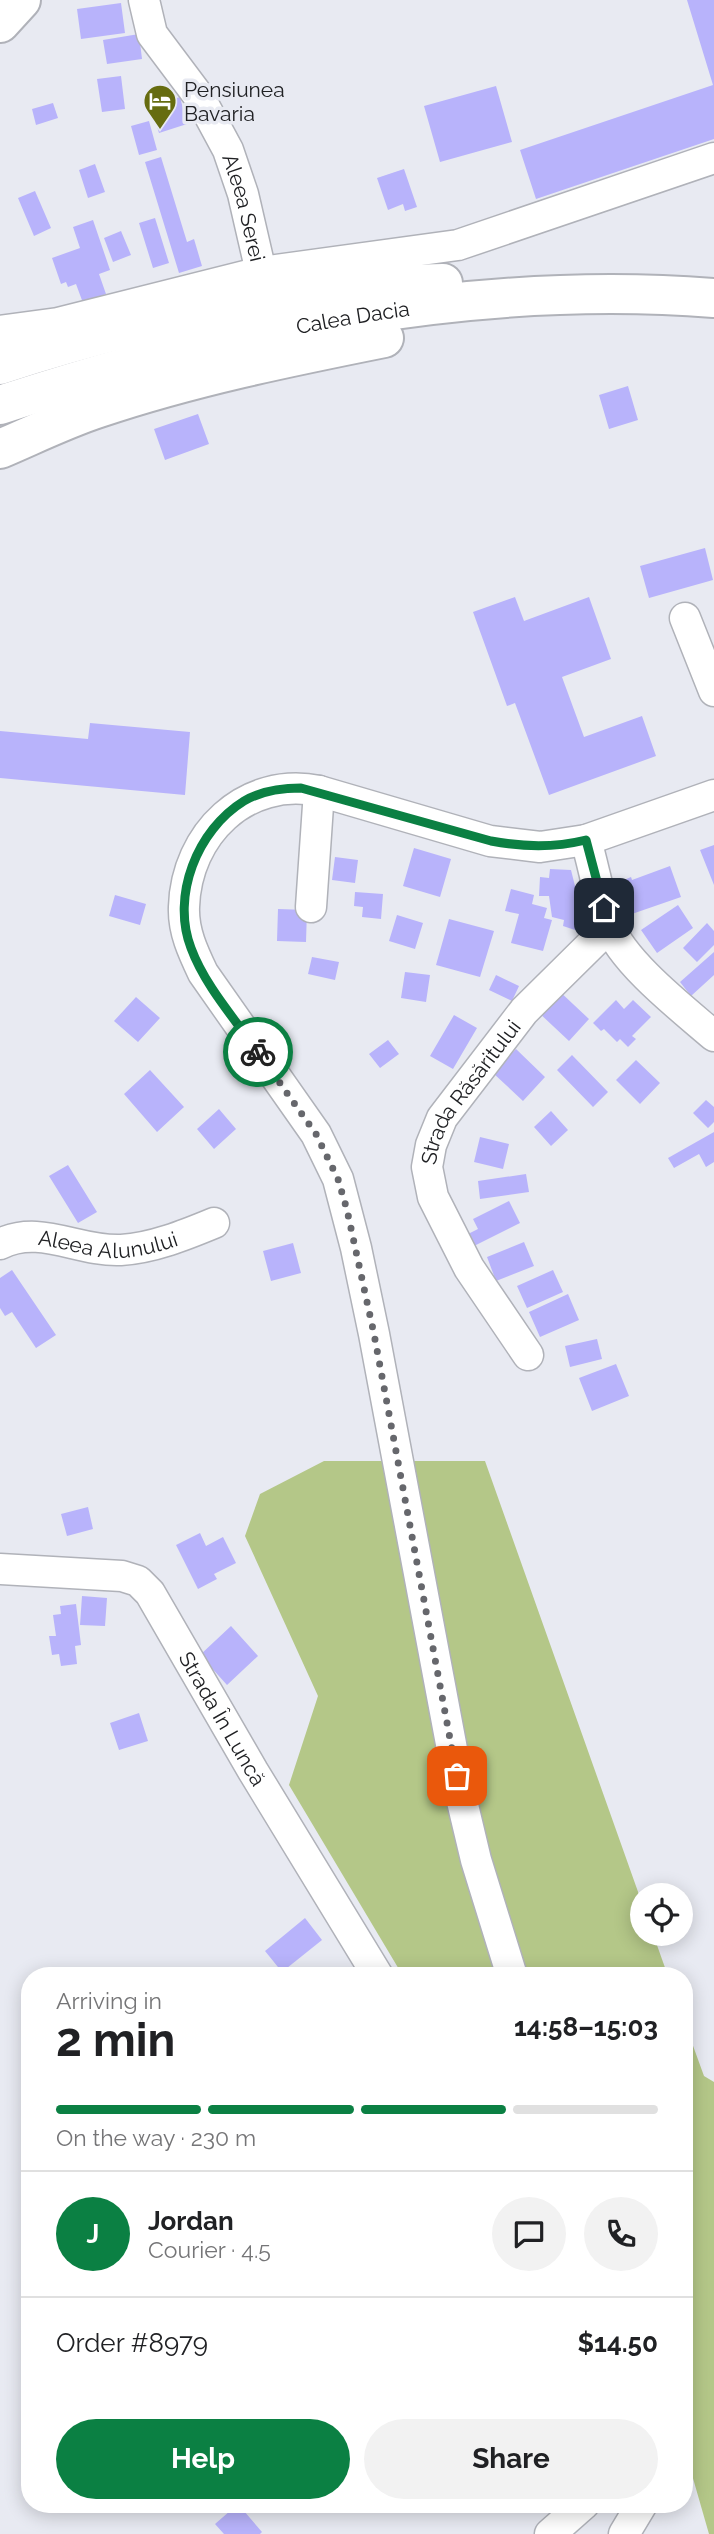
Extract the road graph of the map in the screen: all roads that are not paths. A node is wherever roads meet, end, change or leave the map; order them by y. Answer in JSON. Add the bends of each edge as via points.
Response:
{"nodes":[{"id":1,"x":21,"y":0,"type":"edge"},
{"id":2,"x":144,"y":0,"type":"edge"},
{"id":3,"x":0,"y":23,"type":"edge"},
{"id":4,"x":714,"y":158,"type":"edge"},
{"id":5,"x":261,"y":272,"type":"junction"},
{"id":6,"x":588,"y":294,"type":"junction"},
{"id":7,"x":714,"y":298,"type":"edge"},
{"id":8,"x":0,"y":331,"type":"edge"},
{"id":9,"x":0,"y":365,"type":"edge"},
{"id":10,"x":0,"y":405,"type":"edge"},
{"id":11,"x":0,"y":449,"type":"edge"},
{"id":12,"x":685,"y":618,"type":"dead end"},
{"id":13,"x":714,"y":691,"type":"edge"},
{"id":14,"x":319,"y":791,"type":"junction"},
{"id":15,"x":714,"y":796,"type":"edge"},
{"id":16,"x":586,"y":840,"type":"junction"},
{"id":17,"x":311,"y":908,"type":"dead end"},
{"id":18,"x":609,"y":927,"type":"junction"},
{"id":19,"x":714,"y":1035,"type":"edge"},
{"id":20,"x":214,"y":1223,"type":"dead end"},
{"id":21,"x":0,"y":1244,"type":"edge"},
{"id":22,"x":528,"y":1355,"type":"dead end"},
{"id":23,"x":0,"y":1569,"type":"edge"},
{"id":24,"x":372,"y":1967,"type":"edge"},
{"id":25,"x":509,"y":1967,"type":"edge"},
{"id":26,"x":574,"y":2513,"type":"edge"},
{"id":27,"x":637,"y":2513,"type":"edge"},
{"id":28,"x":550,"y":2534,"type":"edge"},
{"id":29,"x":624,"y":2534,"type":"edge"}],
"edges":[{"from":1,"to":3,"type":"main road"},
{"from":2,"to":5,"type":"street","name":"Aleea Serei","via":[[152,34],[200,99],[229,150]]},
{"from":4,"to":5,"type":"street","via":[[458,245]]},
{"from":5,"to":8,"type":"street","via":[[58,323]]},
{"from":6,"to":7,"type":"main road","name":"Calea Dacia"},
{"from":6,"to":9,"type":"main road","via":[[497,283],[349,288],[138,325]]},
{"from":6,"to":10,"type":"main road","name":"Calea Dacia","via":[[465,302],[309,325],[157,358]]},
{"from":6,"to":11,"type":"main road","via":[[179,385],[76,417]]},
{"from":12,"to":13,"type":"street"},
{"from":14,"to":16,"type":"street","via":[[491,841],[519,846]]},
{"from":14,"to":17,"type":"street"},
{"from":14,"to":25,"type":"street","via":[[282,788],[245,800],[229,812],[201,846],[193,865],[186,891],[185,925],[203,973],[316,1134],[338,1179],[374,1334],[461,1797]]},
{"from":15,"to":16,"type":"street"},
{"from":16,"to":18,"type":"street"},
{"from":18,"to":19,"type":"street","via":[[640,968]]},
{"from":18,"to":22,"type":"street","name":"Strada Răsăritului","via":[[524,1011],[442,1118],[430,1145],[433,1197],[469,1268]]},
{"from":20,"to":21,"type":"street","name":"Aleea Alunului","via":[[185,1235],[120,1250],[85,1248],[32,1235]]},
{"from":23,"to":24,"type":"street","name":"Strada În Luncă","via":[[122,1576],[138,1581],[150,1593]]},
{"from":26,"to":28,"type":"street"},
{"from":27,"to":29,"type":"street"}]}
